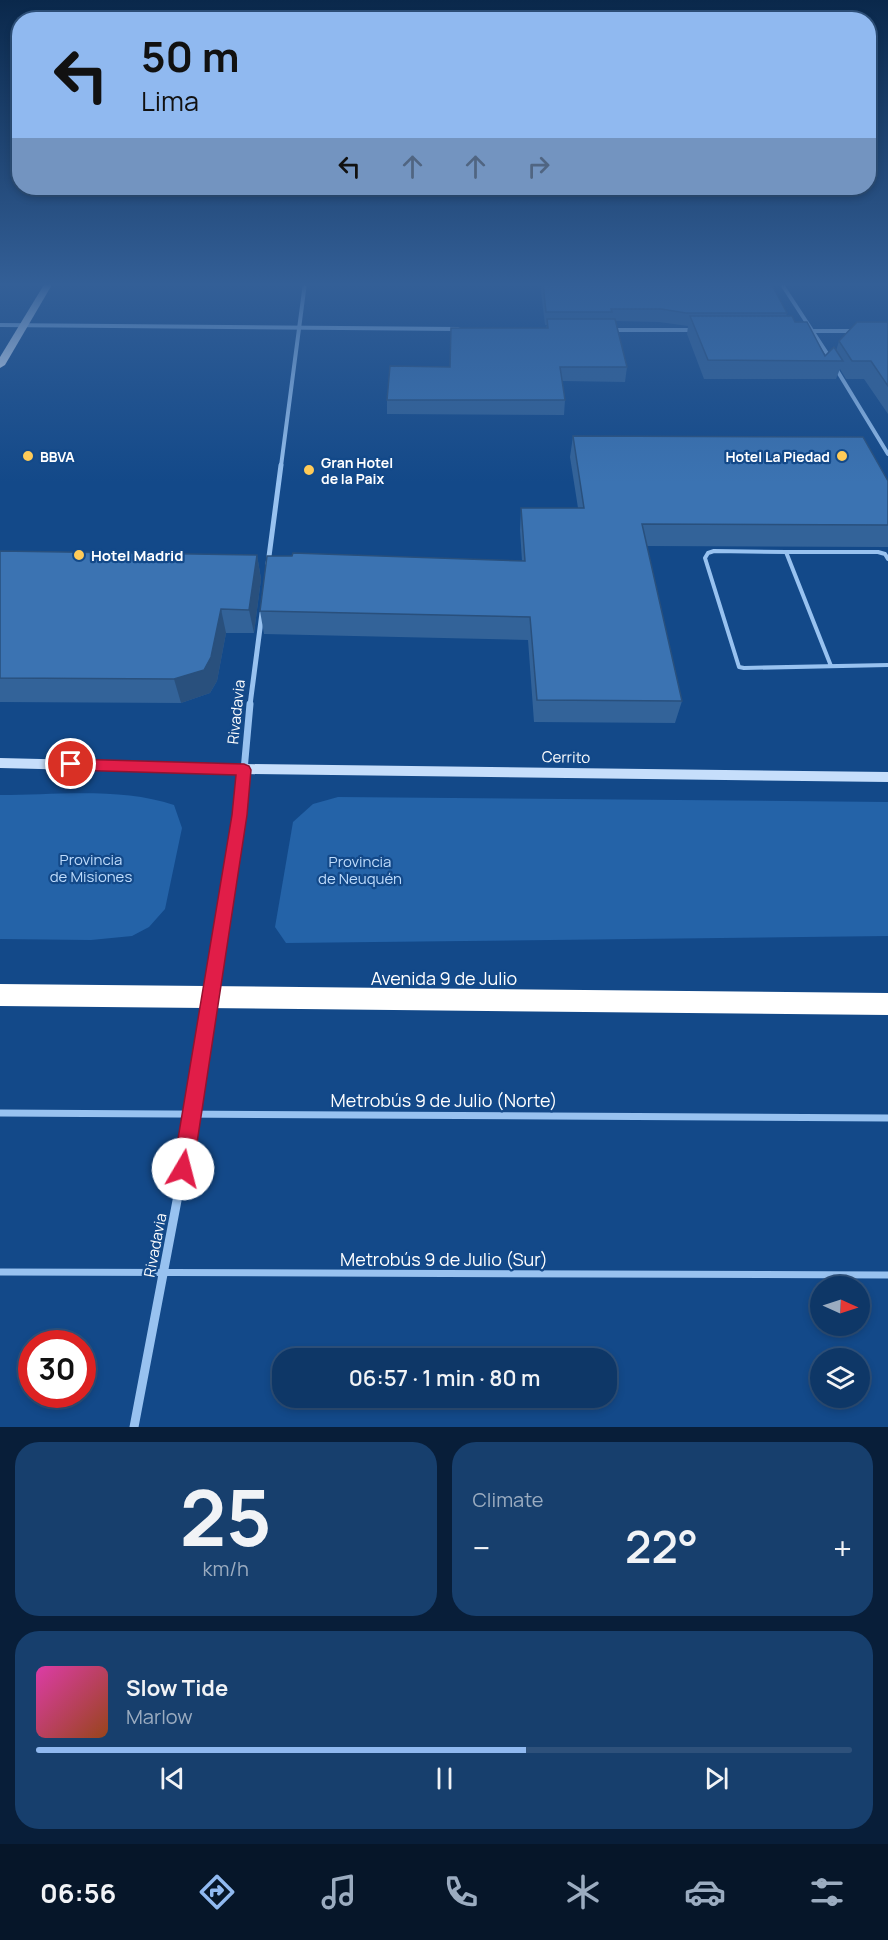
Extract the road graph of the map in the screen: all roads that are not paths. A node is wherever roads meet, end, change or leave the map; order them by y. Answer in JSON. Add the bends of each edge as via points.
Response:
{"nodes":[{"id":1,"x":9,"y":350,"type":"edge"},
{"id":2,"x":297,"y":350,"type":"edge"},
{"id":3,"x":824,"y":350,"type":"edge"},
{"id":4,"x":0,"y":365,"type":"edge"},
{"id":5,"x":888,"y":454,"type":"edge"},
{"id":6,"x":786,"y":552,"type":"junction"},
{"id":7,"x":888,"y":559,"type":"edge"},
{"id":8,"x":267,"y":574,"type":"edge"},
{"id":9,"x":262,"y":609,"type":"edge"},
{"id":10,"x":888,"y":665,"type":"edge"},
{"id":11,"x":831,"y":666,"type":"junction"},
{"id":12,"x":0,"y":763,"type":"edge"},
{"id":13,"x":244,"y":770,"type":"junction"},
{"id":14,"x":888,"y":777,"type":"edge"},
{"id":15,"x":0,"y":995,"type":"edge"},
{"id":16,"x":210,"y":998,"type":"junction"},
{"id":17,"x":888,"y":1004,"type":"edge"},
{"id":18,"x":0,"y":1113,"type":"edge"},
{"id":19,"x":191,"y":1115,"type":"junction"},
{"id":20,"x":888,"y":1118,"type":"edge"},
{"id":21,"x":0,"y":1272,"type":"edge"},
{"id":22,"x":163,"y":1274,"type":"junction"},
{"id":23,"x":888,"y":1275,"type":"edge"},
{"id":24,"x":134,"y":1427,"type":"edge"}],
"edges":[{"from":1,"to":4,"type":"main road"},
{"from":2,"to":8,"type":"street"},
{"from":3,"to":5,"type":"street"},
{"from":6,"to":7,"type":"lane","via":[[878,552]]},
{"from":6,"to":11,"type":"lane"},
{"from":6,"to":11,"type":"lane","via":[[714,551],[705,558],[736,663],[744,668]]},
{"from":9,"to":13,"type":"street","name":"Rivadavia"},
{"from":10,"to":11,"type":"lane"},
{"from":12,"to":13,"type":"street","name":"Cerrito"},
{"from":13,"to":14,"type":"street","name":"Cerrito"},
{"from":13,"to":16,"type":"street","name":"Rivadavia"},
{"from":15,"to":16,"type":"highway","name":"Avenida 9 de Julio"},
{"from":16,"to":17,"type":"highway","name":"Avenida 9 de Julio"},
{"from":16,"to":19,"type":"street","name":"Rivadavia"},
{"from":18,"to":19,"type":"lane","name":"Metrobús 9 de Julio (Norte)"},
{"from":19,"to":20,"type":"lane","name":"Metrobús 9 de Julio (Norte)","via":[[728,1114]]},
{"from":19,"to":22,"type":"street","name":"Rivadavia"},
{"from":21,"to":22,"type":"lane","name":"Metrobús 9 de Julio (Sur)"},
{"from":22,"to":23,"type":"lane","name":"Metrobús 9 de Julio (Sur)"},
{"from":22,"to":24,"type":"street","name":"Rivadavia"}]}
